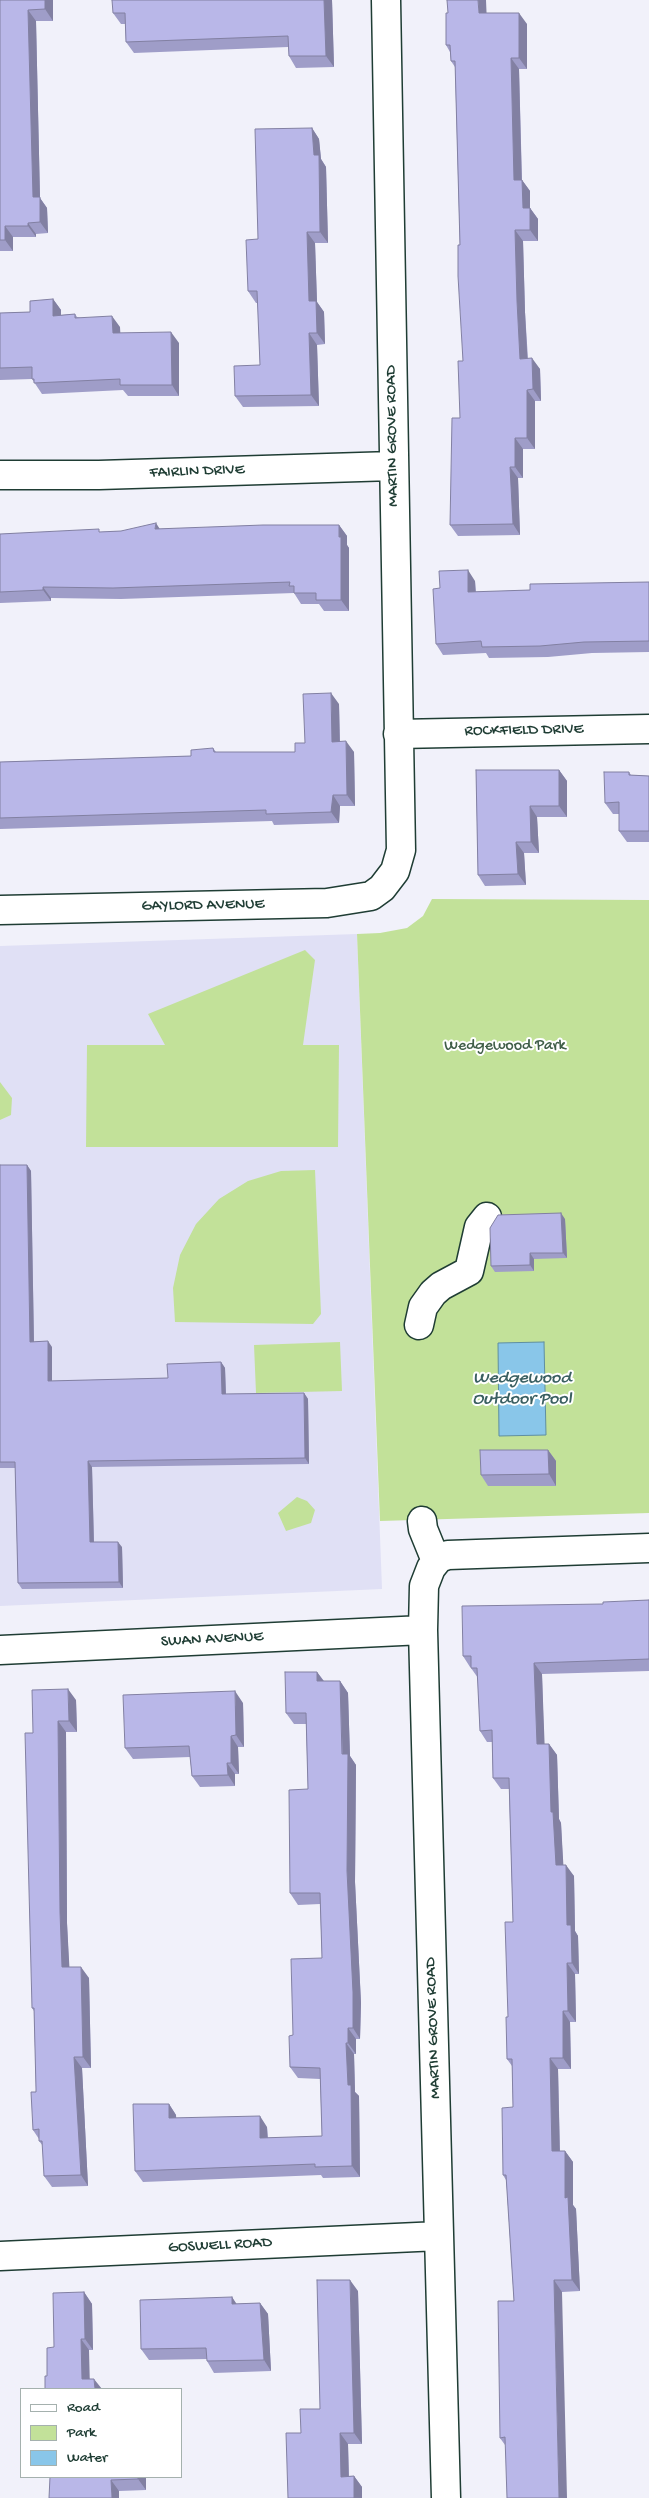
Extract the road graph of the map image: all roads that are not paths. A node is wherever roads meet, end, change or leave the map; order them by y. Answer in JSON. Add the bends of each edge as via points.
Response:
{"nodes":[{"id":1,"x":386,"y":0,"type":"edge"},
{"id":2,"x":393,"y":466,"type":"junction"},
{"id":3,"x":0,"y":475,"type":"edge"},
{"id":4,"x":649,"y":729,"type":"edge"},
{"id":5,"x":398,"y":734,"type":"junction"},
{"id":6,"x":395,"y":871,"type":"joint"},
{"id":7,"x":0,"y":910,"type":"edge"},
{"id":8,"x":488,"y":1217,"type":"dead end"},
{"id":9,"x":419,"y":1326,"type":"dead end"},
{"id":10,"x":422,"y":1520,"type":"dead end"},
{"id":11,"x":649,"y":1548,"type":"edge"},
{"id":12,"x":436,"y":1562,"type":"junction"},
{"id":13,"x":423,"y":1630,"type":"junction"},
{"id":14,"x":0,"y":1650,"type":"edge"},
{"id":15,"x":439,"y":2236,"type":"junction"},
{"id":16,"x":0,"y":2256,"type":"edge"},
{"id":17,"x":446,"y":2498,"type":"edge"}],
"edges":[{"from":1,"to":2,"type":"street","name":"MARTIN GROVE ROAD"},
{"from":2,"to":3,"type":"street","name":"FAIRLIN DRIVE"},
{"from":2,"to":5,"type":"street","name":"MARTIN GROVE ROAD"},
{"from":4,"to":5,"type":"street","name":"ROCKFIELD DRIVE"},
{"from":5,"to":6,"type":"street","name":"MARTIN GROVE ROAD","via":[[401,850]]},
{"from":6,"to":7,"type":"street","name":"GAYLORD AVENUE","via":[[371,896],[327,903]]},
{"from":8,"to":9,"type":"street","via":[[479,1226],[469,1271],[433,1293],[423,1308]]},
{"from":10,"to":12,"type":"street"},
{"from":11,"to":12,"type":"street","via":[[459,1553],[444,1556]]},
{"from":12,"to":13,"type":"street","name":"MARTIN GROVE ROAD","via":[[424,1586]]},
{"from":13,"to":14,"type":"street","name":"SWAN AVENUE"},
{"from":13,"to":15,"type":"street","name":"MARTIN GROVE ROAD"},
{"from":15,"to":16,"type":"street","name":"GOSWELL ROAD"},
{"from":15,"to":17,"type":"street","name":"MARTIN GROVE ROAD"}]}
